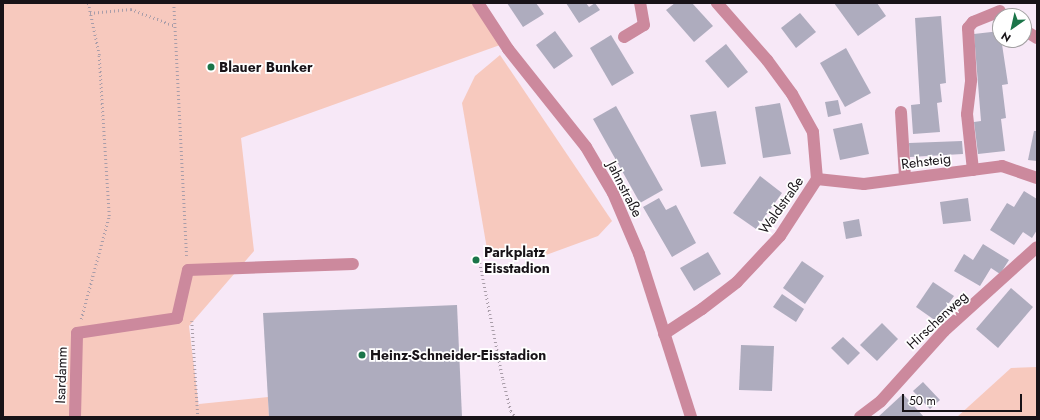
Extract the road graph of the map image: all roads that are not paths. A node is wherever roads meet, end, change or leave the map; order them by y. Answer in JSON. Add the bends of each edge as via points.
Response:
{"nodes":[{"id":1,"x":478,"y":3,"type":"edge"},
{"id":2,"x":640,"y":3,"type":"edge"},
{"id":3,"x":717,"y":3,"type":"edge"},
{"id":4,"x":992,"y":14,"type":"edge"},
{"id":5,"x":624,"y":37,"type":"dead end"},
{"id":6,"x":901,"y":112,"type":"dead end"},
{"id":7,"x":973,"y":170,"type":"junction"},
{"id":8,"x":905,"y":178,"type":"junction"},
{"id":9,"x":1037,"y":178,"type":"edge"},
{"id":10,"x":817,"y":179,"type":"junction"},
{"id":11,"x":1037,"y":247,"type":"edge"},
{"id":12,"x":353,"y":264,"type":"dead end"},
{"id":13,"x":664,"y":334,"type":"junction"},
{"id":14,"x":75,"y":417,"type":"edge"},
{"id":15,"x":691,"y":417,"type":"edge"},
{"id":16,"x":860,"y":417,"type":"edge"}],
"edges":[{"from":1,"to":13,"type":"street","name":"Jahnstraße","via":[[508,49],[586,147],[613,193],[639,254]]},
{"from":2,"to":5,"type":"street","via":[[644,25]]},
{"from":3,"to":10,"type":"street","name":"Waldstraße","via":[[767,60],[792,94],[813,132]]},
{"from":4,"to":7,"type":"street","via":[[973,22],[968,28],[971,80],[967,114]]},
{"from":6,"to":8,"type":"street"},
{"from":7,"to":8,"type":"street","name":"Rehsteig"},
{"from":7,"to":9,"type":"street","name":"Rehsteig","via":[[1002,166]]},
{"from":8,"to":10,"type":"street","name":"Rehsteig","via":[[864,184]]},
{"from":10,"to":13,"type":"street","name":"Waldstraße","via":[[780,236],[737,282]]},
{"from":11,"to":16,"type":"street","name":"Hirschenweg","via":[[944,331],[881,401]]},
{"from":12,"to":14,"type":"street","name":"Isardamm","via":[[188,270],[178,318],[77,334]]},
{"from":13,"to":15,"type":"street","name":"Jahnstraße"}]}
